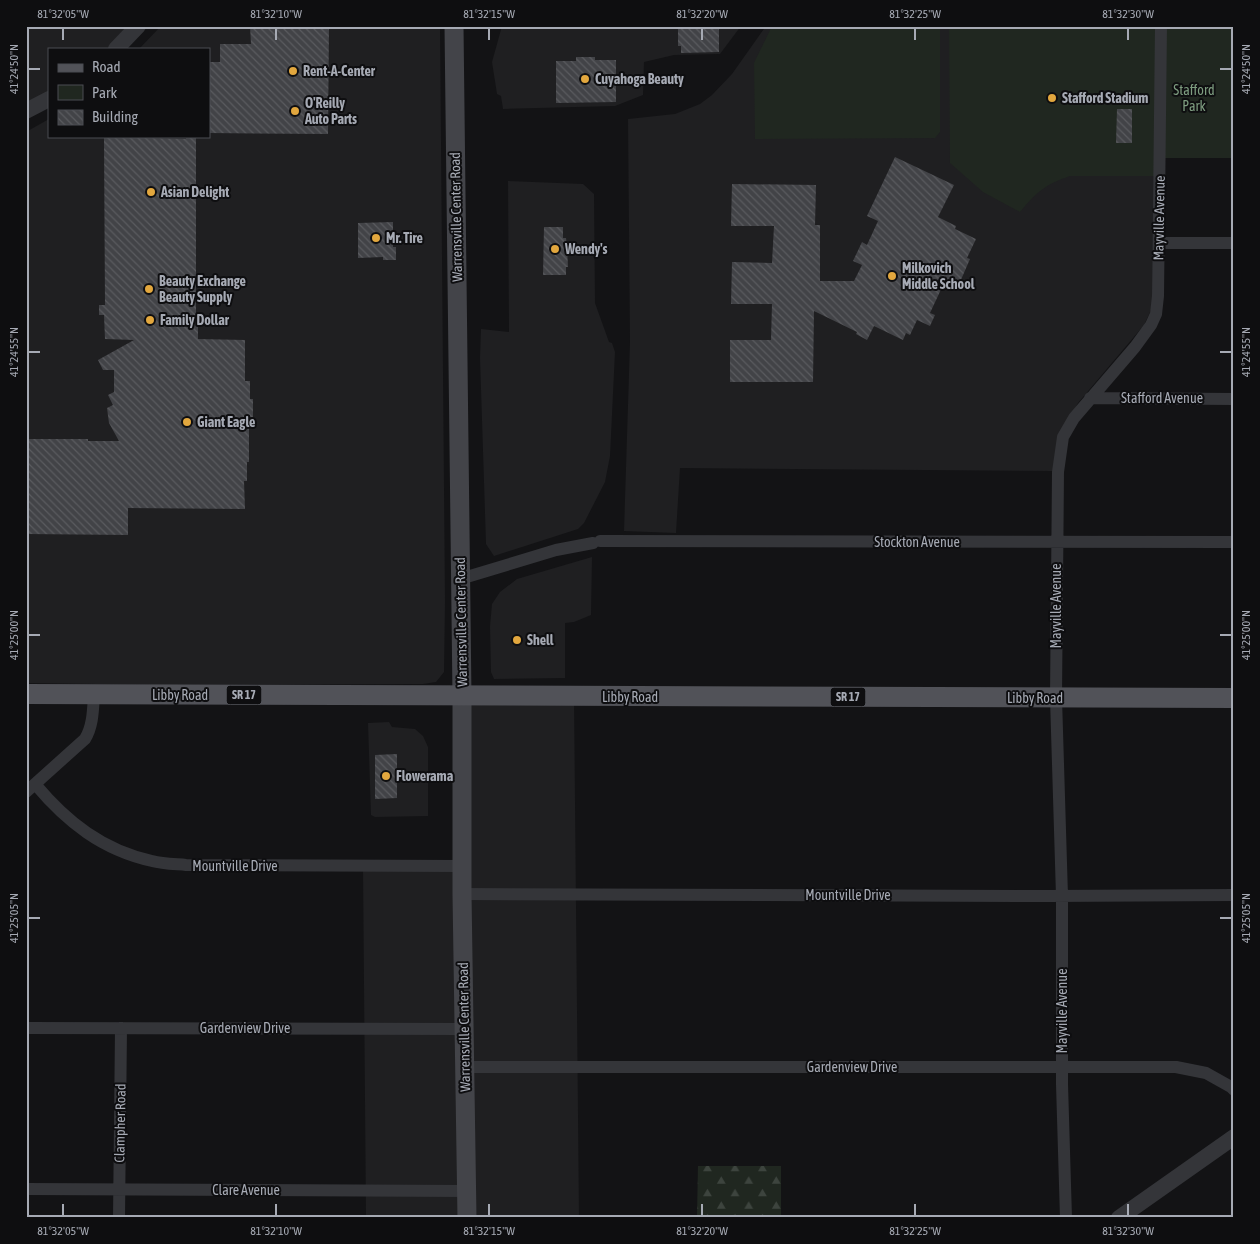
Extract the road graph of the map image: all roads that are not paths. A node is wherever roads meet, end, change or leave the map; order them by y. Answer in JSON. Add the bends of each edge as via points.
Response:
{"nodes":[{"id":1,"x":138,"y":26,"type":"edge"},
{"id":2,"x":454,"y":26,"type":"edge"},
{"id":3,"x":1161,"y":26,"type":"edge"},
{"id":4,"x":117,"y":48,"type":"edge"},
{"id":5,"x":48,"y":99,"type":"edge"},
{"id":6,"x":26,"y":111,"type":"edge"},
{"id":7,"x":1159,"y":243,"type":"junction"},
{"id":8,"x":1234,"y":243,"type":"edge"},
{"id":9,"x":1090,"y":398,"type":"junction"},
{"id":10,"x":1234,"y":399,"type":"edge"},
{"id":11,"x":1056,"y":542,"type":"junction"},
{"id":12,"x":1234,"y":542,"type":"edge"},
{"id":13,"x":460,"y":579,"type":"junction"},
{"id":14,"x":26,"y":694,"type":"edge"},
{"id":15,"x":94,"y":694,"type":"junction"},
{"id":16,"x":462,"y":697,"type":"junction"},
{"id":17,"x":1056,"y":698,"type":"junction"},
{"id":18,"x":1234,"y":698,"type":"edge"},
{"id":19,"x":31,"y":788,"type":"edge"},
{"id":20,"x":462,"y":866,"type":"junction"},
{"id":21,"x":462,"y":894,"type":"junction"},
{"id":22,"x":1234,"y":895,"type":"edge"},
{"id":23,"x":1062,"y":896,"type":"junction"},
{"id":24,"x":26,"y":1028,"type":"edge"},
{"id":25,"x":121,"y":1028,"type":"junction"},
{"id":26,"x":464,"y":1029,"type":"junction"},
{"id":27,"x":464,"y":1067,"type":"junction"},
{"id":28,"x":1062,"y":1067,"type":"junction"},
{"id":29,"x":1234,"y":1090,"type":"edge"},
{"id":30,"x":1234,"y":1136,"type":"edge"},
{"id":31,"x":26,"y":1189,"type":"edge"},
{"id":32,"x":119,"y":1190,"type":"junction"},
{"id":33,"x":466,"y":1191,"type":"junction"},
{"id":34,"x":119,"y":1218,"type":"edge"},
{"id":35,"x":467,"y":1218,"type":"edge"},
{"id":36,"x":1066,"y":1218,"type":"edge"},
{"id":37,"x":1119,"y":1218,"type":"edge"}],
"edges":[{"from":1,"to":4,"type":"street"},
{"from":2,"to":13,"type":"main road","name":"Warrensville Center Road"},
{"from":3,"to":7,"type":"street","name":"Mayville Avenue"},
{"from":5,"to":6,"type":"street"},
{"from":7,"to":8,"type":"street"},
{"from":7,"to":9,"type":"street","name":"Mayville Avenue","via":[[1156,314],[1135,347]]},
{"from":9,"to":10,"type":"street","name":"Stafford Avenue"},
{"from":9,"to":11,"type":"street","name":"Mayville Avenue","via":[[1063,437],[1058,472]]},
{"from":11,"to":12,"type":"street","name":"Stockton Avenue"},
{"from":11,"to":13,"type":"street","name":"Stockton Avenue","via":[[596,542],[549,552]]},
{"from":11,"to":17,"type":"street","name":"Mayville Avenue"},
{"from":13,"to":16,"type":"main road","name":"Warrensville Center Road"},
{"from":14,"to":15,"type":"main road","name":"Libby Road","number":"SR 17"},
{"from":15,"to":16,"type":"main road","name":"Libby Road","number":"SR 17"},
{"from":15,"to":19,"type":"street","via":[[90,731],[85,740]]},
{"from":16,"to":17,"type":"main road","name":"Libby Road","number":"SR 17"},
{"from":16,"to":20,"type":"main road","name":"Warrensville Center Road"},
{"from":17,"to":18,"type":"main road","name":"Libby Road","number":"SR 17"},
{"from":17,"to":23,"type":"street","name":"Mayville Avenue"},
{"from":19,"to":20,"type":"street","name":"Mountville Drive","via":[[81,830],[111,847],[152,861],[186,865]]},
{"from":20,"to":21,"type":"main road","name":"Warrensville Center Road"},
{"from":21,"to":23,"type":"street","name":"Mountville Drive"},
{"from":21,"to":26,"type":"main road","name":"Warrensville Center Road"},
{"from":22,"to":23,"type":"street","name":"Mountville Drive"},
{"from":23,"to":28,"type":"street","name":"Mayville Avenue"},
{"from":24,"to":25,"type":"street","name":"Gardenview Drive"},
{"from":25,"to":26,"type":"street","name":"Gardenview Drive"},
{"from":25,"to":32,"type":"street","name":"Clampher Road"},
{"from":26,"to":27,"type":"main road","name":"Warrensville Center Road"},
{"from":27,"to":28,"type":"street","name":"Gardenview Drive"},
{"from":27,"to":33,"type":"main road","name":"Warrensville Center Road"},
{"from":28,"to":29,"type":"street","name":"Gardenview Drive","via":[[1176,1067],[1206,1073]]},
{"from":28,"to":36,"type":"street","name":"Mayville Avenue"},
{"from":30,"to":37,"type":"street"},
{"from":31,"to":32,"type":"street","name":"Clare Avenue"},
{"from":32,"to":33,"type":"street","name":"Clare Avenue"},
{"from":32,"to":34,"type":"street","name":"Clampher Road"},
{"from":33,"to":35,"type":"main road","name":"Warrensville Center Road"}]}
